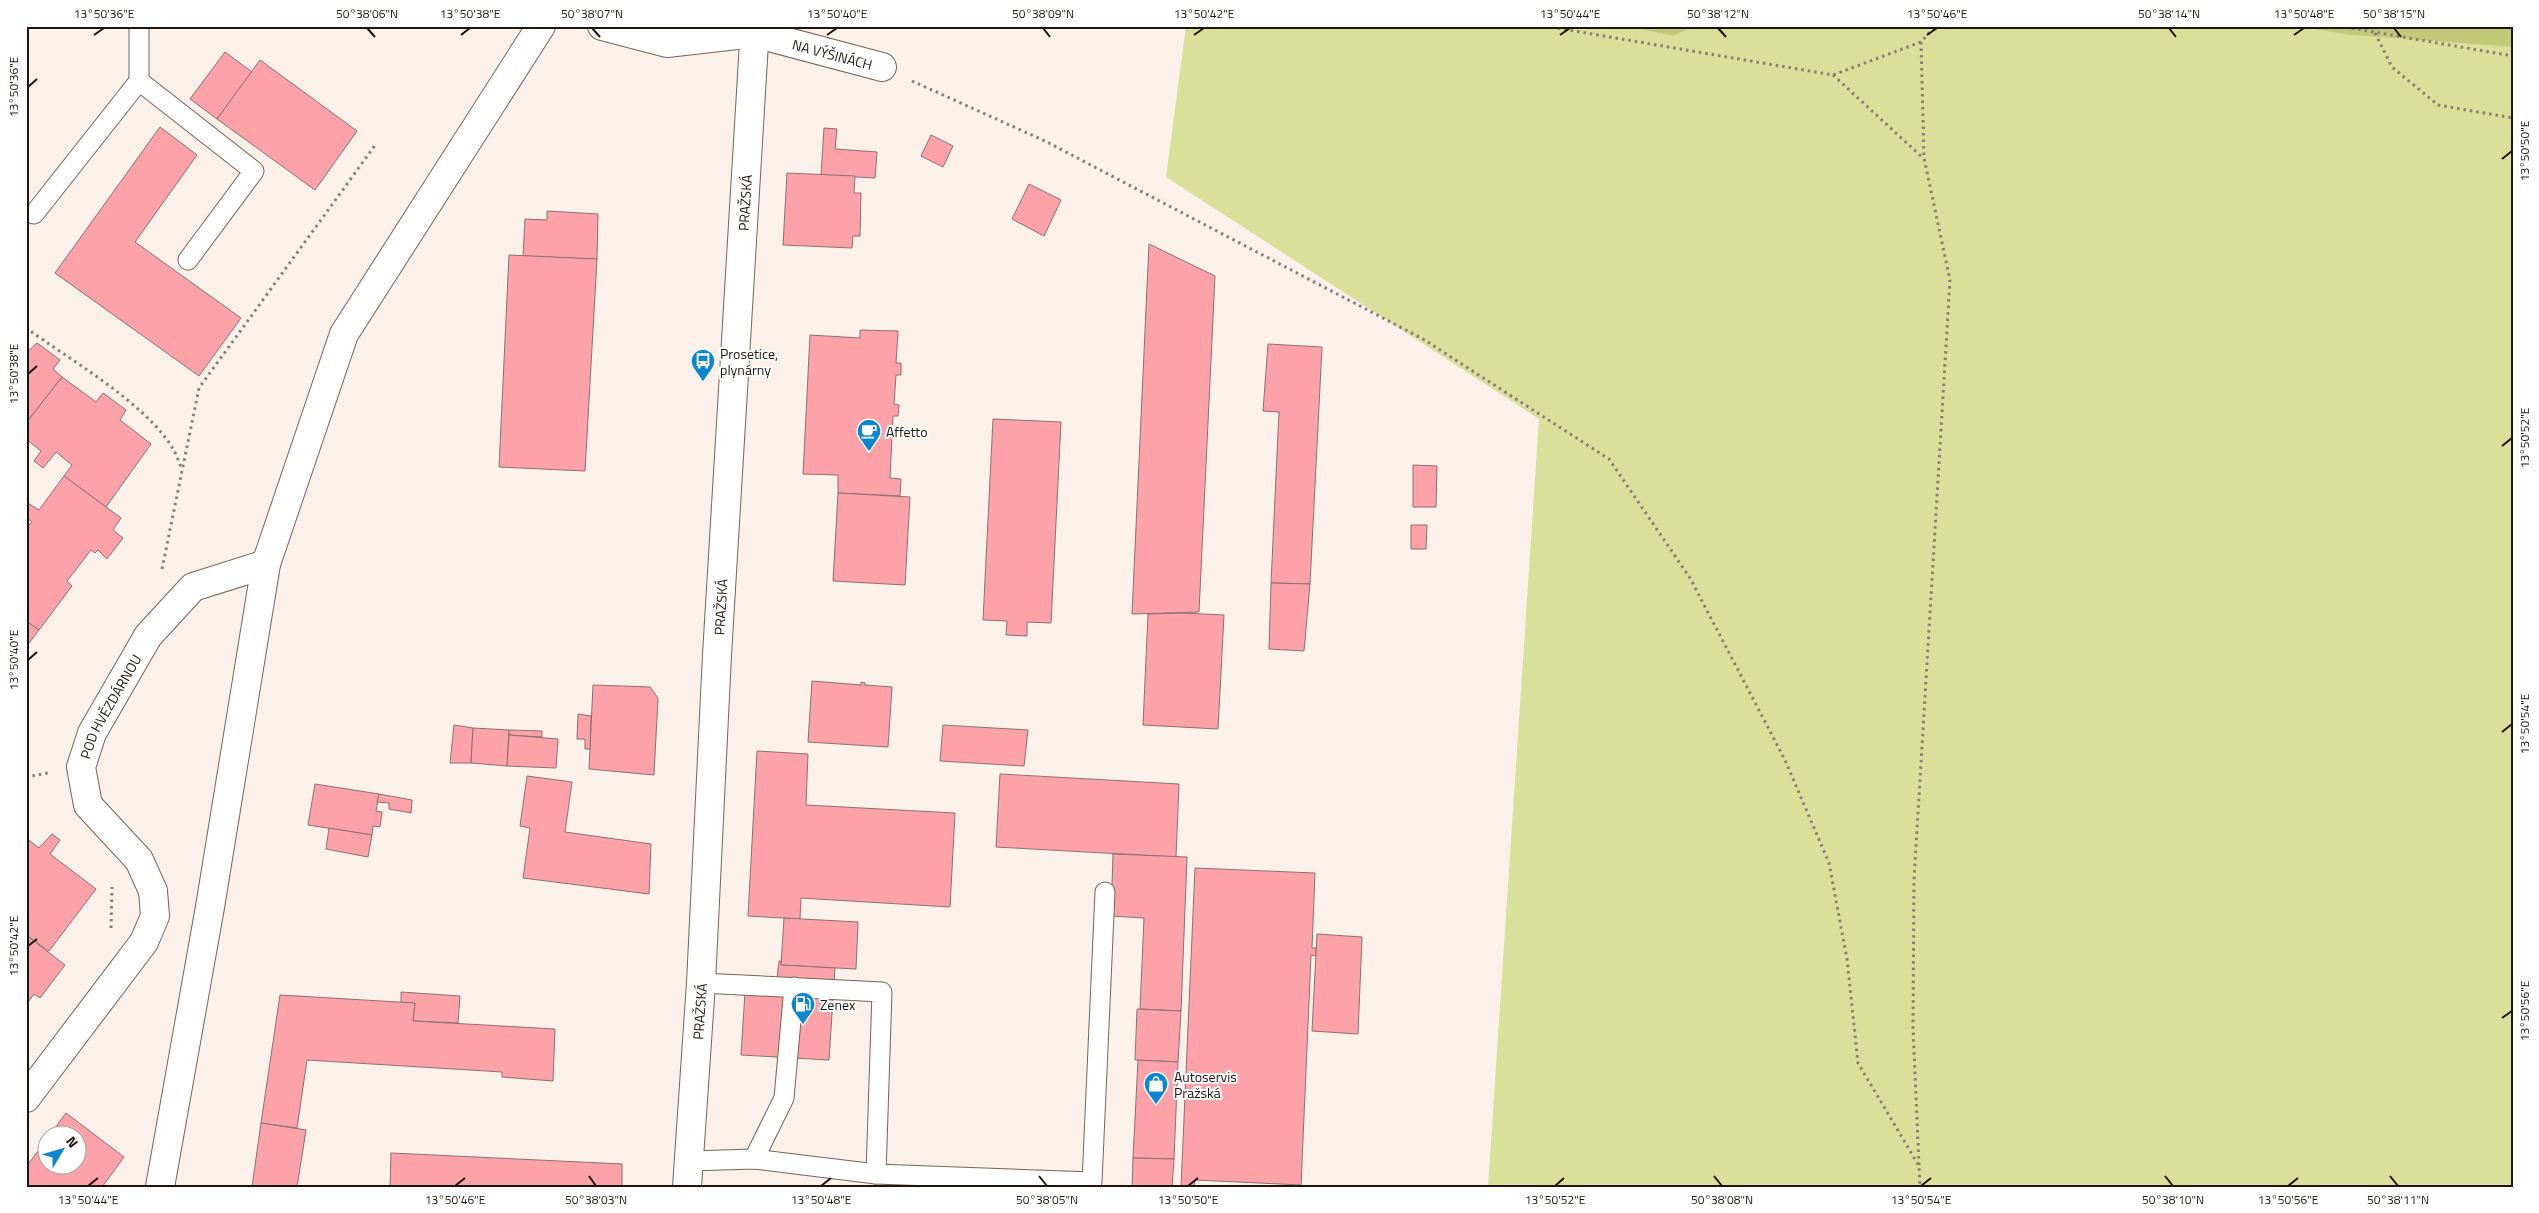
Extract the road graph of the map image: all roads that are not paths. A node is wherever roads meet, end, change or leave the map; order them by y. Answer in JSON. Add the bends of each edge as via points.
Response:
{"nodes":[{"id":1,"x":139,"y":26,"type":"edge"},
{"id":2,"x":541,"y":26,"type":"edge"},
{"id":3,"x":602,"y":26,"type":"edge"},
{"id":4,"x":754,"y":30,"type":"edge"},
{"id":5,"x":882,"y":67,"type":"road end"},
{"id":6,"x":139,"y":80,"type":"junction"},
{"id":7,"x":34,"y":214,"type":"dead end"},
{"id":8,"x":188,"y":260,"type":"dead end"},
{"id":9,"x":266,"y":564,"type":"junction"},
{"id":10,"x":1105,"y":892,"type":"dead end"},
{"id":11,"x":701,"y":983,"type":"junction"},
{"id":12,"x":794,"y":987,"type":"junction"},
{"id":13,"x":26,"y":1098,"type":"edge"},
{"id":14,"x":754,"y":1159,"type":"junction"},
{"id":15,"x":688,"y":1174,"type":"edge"},
{"id":16,"x":876,"y":1174,"type":"junction"},
{"id":17,"x":160,"y":1187,"type":"edge"}],
"edges":[{"from":1,"to":6,"type":"lane"},
{"from":2,"to":9,"type":"street","via":[[344,334]]},
{"from":3,"to":4,"type":"street","via":[[666,44]]},
{"from":4,"to":5,"type":"street","name":"NA VÝŠINÁCH"},
{"from":4,"to":11,"type":"street","name":"PRAŽSKÁ"},
{"from":6,"to":7,"type":"lane"},
{"from":6,"to":8,"type":"lane","via":[[254,171]]},
{"from":9,"to":13,"type":"street","name":"POD HVĚZDÁRNOU","via":[[193,588],[148,636],[92,733],[81,767],[88,805],[139,860],[153,891],[155,916],[144,942]]},
{"from":9,"to":17,"type":"street"},
{"from":10,"to":16,"type":"lane","via":[[1092,1182]]},
{"from":11,"to":12,"type":"lane"},
{"from":11,"to":15,"type":"street","name":"PRAŽSKÁ"},
{"from":12,"to":14,"type":"lane","via":[[784,1098]]},
{"from":12,"to":16,"type":"lane","via":[[882,992]]},
{"from":14,"to":15,"type":"lane"},
{"from":14,"to":16,"type":"lane"}]}
